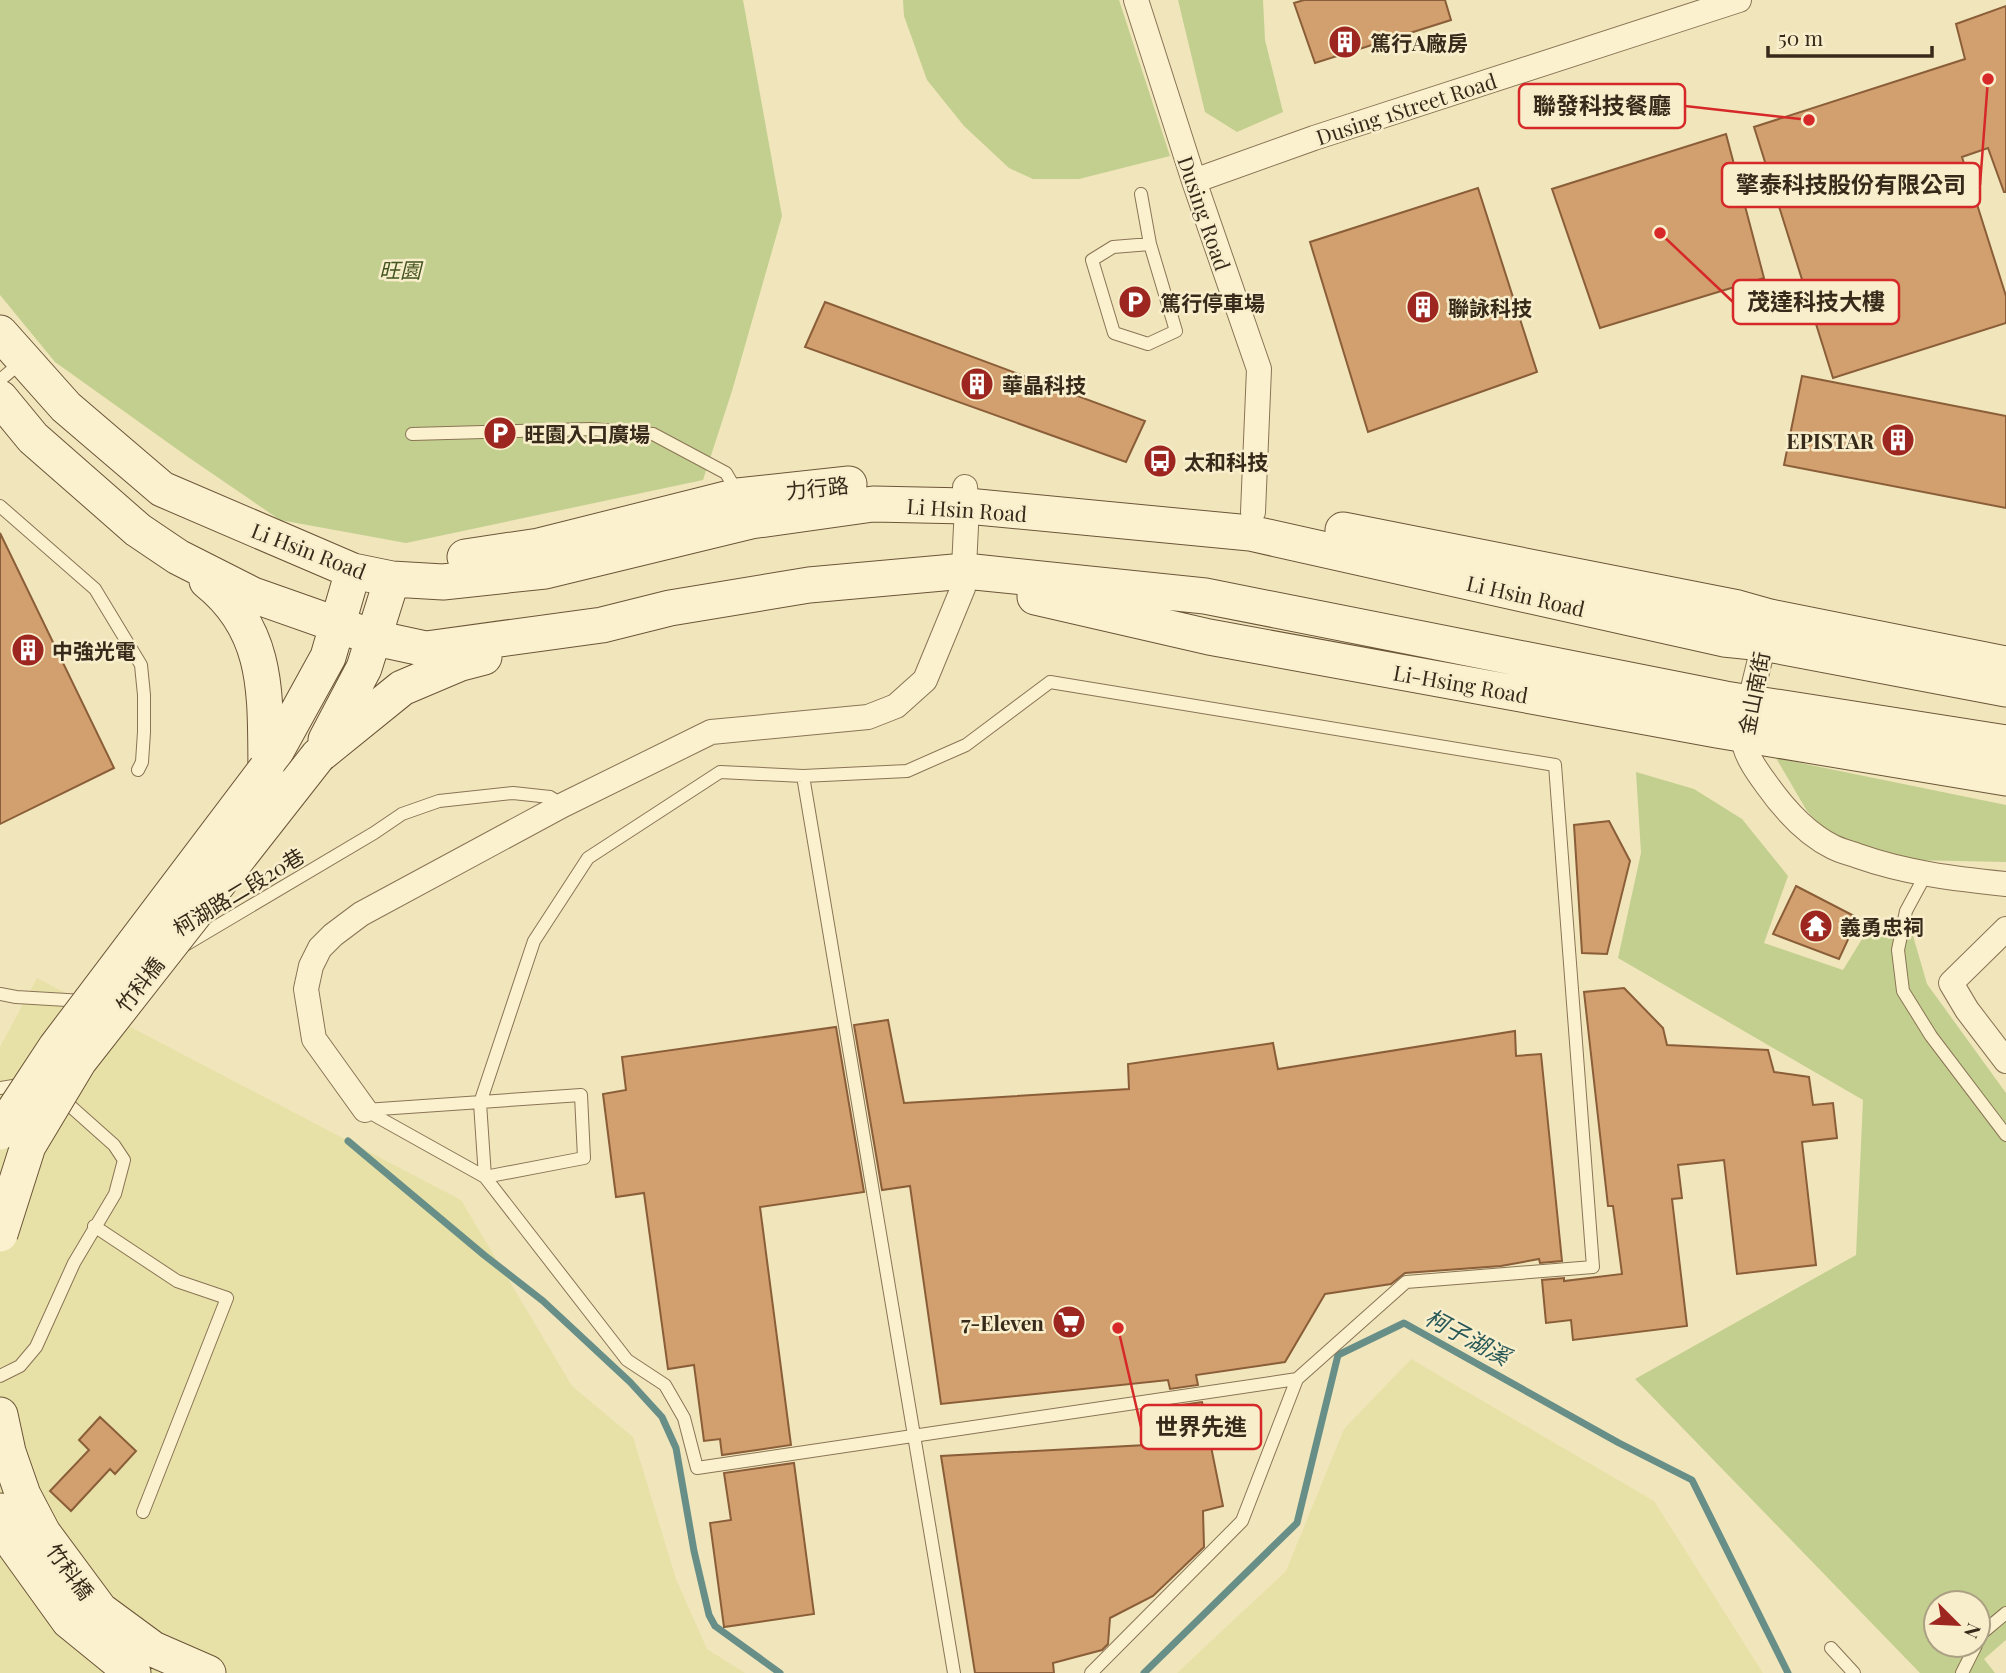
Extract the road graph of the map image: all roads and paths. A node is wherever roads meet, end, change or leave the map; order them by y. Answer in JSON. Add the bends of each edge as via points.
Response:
{"nodes":[{"id":1,"x":1136,"y":0,"type":"edge"},
{"id":2,"x":1739,"y":0,"type":"edge"},
{"id":3,"x":1194,"y":181,"type":"junction"},
{"id":4,"x":1141,"y":194,"type":"dead end"},
{"id":5,"x":1150,"y":244,"type":"junction"},
{"id":6,"x":0,"y":333,"type":"edge"},
{"id":7,"x":12,"y":370,"type":"edge"},
{"id":8,"x":0,"y":398,"type":"edge"},
{"id":9,"x":412,"y":434,"type":"dead end"},
{"id":10,"x":738,"y":496,"type":"junction"},
{"id":11,"x":966,"y":497,"type":"junction"},
{"id":12,"x":0,"y":506,"type":"edge"},
{"id":13,"x":1253,"y":512,"type":"junction"},
{"id":14,"x":177,"y":557,"type":"junction"},
{"id":15,"x":353,"y":571,"type":"junction"},
{"id":16,"x":392,"y":579,"type":"junction"},
{"id":17,"x":964,"y":580,"type":"junction"},
{"id":18,"x":602,"y":625,"type":"junction"},
{"id":19,"x":337,"y":626,"type":"junction"},
{"id":20,"x":1767,"y":630,"type":"junction"},
{"id":21,"x":375,"y":638,"type":"junction"},
{"id":22,"x":2006,"y":664,"type":"edge"},
{"id":23,"x":2006,"y":689,"type":"edge"},
{"id":24,"x":1745,"y":718,"type":"junction"},
{"id":25,"x":2006,"y":743,"type":"edge"},
{"id":26,"x":318,"y":756,"type":"junction"},
{"id":27,"x":266,"y":769,"type":"junction"},
{"id":28,"x":138,"y":770,"type":"dead end"},
{"id":29,"x":803,"y":776,"type":"junction"},
{"id":30,"x":2006,"y":778,"type":"edge"},
{"id":31,"x":563,"y":805,"type":"junction"},
{"id":32,"x":2006,"y":869,"type":"edge"},
{"id":33,"x":1926,"y":874,"type":"junction"},
{"id":34,"x":2006,"y":884,"type":"edge"},
{"id":35,"x":2006,"y":929,"type":"edge"},
{"id":36,"x":119,"y":990,"type":"dead end"},
{"id":37,"x":0,"y":994,"type":"edge"},
{"id":38,"x":2006,"y":1061,"type":"edge"},
{"id":39,"x":48,"y":1086,"type":"junction"},
{"id":40,"x":0,"y":1088,"type":"edge"},
{"id":41,"x":480,"y":1103,"type":"junction"},
{"id":42,"x":365,"y":1110,"type":"junction"},
{"id":43,"x":0,"y":1132,"type":"edge"},
{"id":44,"x":2006,"y":1135,"type":"edge"},
{"id":45,"x":485,"y":1177,"type":"junction"},
{"id":46,"x":94,"y":1226,"type":"junction"},
{"id":47,"x":0,"y":1234,"type":"edge"},
{"id":48,"x":0,"y":1376,"type":"edge"},
{"id":49,"x":1297,"y":1379,"type":"junction"},
{"id":50,"x":0,"y":1415,"type":"edge"},
{"id":51,"x":915,"y":1435,"type":"junction"},
{"id":52,"x":0,"y":1511,"type":"edge"},
{"id":53,"x":143,"y":1512,"type":"dead end"},
{"id":54,"x":2006,"y":1613,"type":"edge"},
{"id":55,"x":1992,"y":1625,"type":"edge"},
{"id":56,"x":1831,"y":1648,"type":"dead end"},
{"id":57,"x":133,"y":1673,"type":"edge"},
{"id":58,"x":208,"y":1673,"type":"edge"},
{"id":59,"x":954,"y":1673,"type":"edge"},
{"id":60,"x":1091,"y":1673,"type":"edge"},
{"id":61,"x":1854,"y":1673,"type":"edge"}],
"edges":[{"from":1,"to":3,"type":"street","name":"Dusing Road"},
{"from":2,"to":3,"type":"street","name":"Dusing 1Street Road"},
{"from":3,"to":13,"type":"street","name":"Dusing Road","via":[[1259,369]]},
{"from":4,"to":5,"type":"lane"},
{"from":5,"to":5,"type":"lane","via":[[1176,331],[1148,344],[1114,333],[1092,260],[1113,247]]},
{"from":6,"to":7,"type":"street","name":"Li Hsin Road"},
{"from":7,"to":15,"type":"street","name":"Li Hsin Road","via":[[66,407],[162,489]]},
{"from":8,"to":14,"type":"street","via":[[33,438],[138,530]]},
{"from":9,"to":10,"type":"lane","via":[[591,429],[653,434],[726,473]]},
{"from":10,"to":11,"type":"street","name":"力行路","via":[[873,481]]},
{"from":10,"to":16,"type":"street","name":"力行路","via":[[539,546],[428,562]]},
{"from":11,"to":13,"type":"street","name":"力行路"},
{"from":11,"to":16,"type":"street","name":"Li Hsin Road","via":[[751,521],[545,571],[443,582]]},
{"from":11,"to":17,"type":"street"},
{"from":11,"to":20,"type":"street","name":"Li Hsin Road","via":[[1250,533],[1724,639]]},
{"from":12,"to":28,"type":"lane","via":[[95,589],[141,665],[144,732]]},
{"from":13,"to":20,"type":"street","via":[[1724,605]]},
{"from":14,"to":19,"type":"street","via":[[253,595]]},
{"from":14,"to":27,"type":"street","via":[[216,588],[257,647],[265,692]]},
{"from":15,"to":16,"type":"street","name":"Li Hsin Road"},
{"from":15,"to":19,"type":"street","name":"竹科橋"},
{"from":16,"to":21,"type":"street"},
{"from":17,"to":18,"type":"street","name":"Li-Hsing Road","via":[[919,574],[809,585],[670,608]]},
{"from":17,"to":24,"type":"street","name":"Li-Hsing Road","via":[[1209,637],[1704,728]]},
{"from":17,"to":31,"type":"street","via":[[925,680],[896,706],[868,717],[711,732]]},
{"from":18,"to":21,"type":"street","via":[[426,649]]},
{"from":18,"to":26,"type":"street","via":[[461,663],[402,688]]},
{"from":19,"to":21,"type":"street"},
{"from":19,"to":27,"type":"street","name":"竹科橋","via":[[328,657]]},
{"from":20,"to":22,"type":"street"},
{"from":20,"to":23,"type":"street","name":"Li Hsin Road"},
{"from":20,"to":24,"type":"street","name":"金山南街"},
{"from":21,"to":26,"type":"street"},
{"from":24,"to":25,"type":"street"},
{"from":24,"to":30,"type":"street","name":"Li-Hsing Road"},
{"from":24,"to":33,"type":"street","name":"金山南街","via":[[1742,743],[1752,764],[1803,826],[1833,848]]},
{"from":26,"to":47,"type":"street","name":"竹科橋","bridge":true,"via":[[79,1060],[27,1146]]},
{"from":27,"to":43,"type":"street","name":"竹科橋","bridge":true,"via":[[56,1047]]},
{"from":29,"to":41,"type":"lane","via":[[720,772],[588,858],[534,941]]},
{"from":29,"to":49,"type":"lane","via":[[907,771],[966,745],[1050,682],[1555,765],[1593,1267],[1406,1282]]},
{"from":29,"to":51,"type":"lane"},
{"from":31,"to":36,"type":"lane","name":"柯湖路二段20巷","via":[[550,797],[513,793],[439,801],[402,814],[134,976]]},
{"from":31,"to":42,"type":"street","via":[[361,914],[320,948],[306,989],[314,1039]]},
{"from":32,"to":33,"type":"street","name":"金山南街","via":[[1947,867]]},
{"from":33,"to":34,"type":"street","name":"金山南街"},
{"from":33,"to":44,"type":"lane","via":[[1906,911],[1898,950],[1903,990],[1931,1036]]},
{"from":35,"to":38,"type":"street","via":[[1951,983]]},
{"from":37,"to":39,"type":"lane","via":[[105,1004]]},
{"from":39,"to":40,"type":"lane"},
{"from":39,"to":46,"type":"lane","via":[[114,1145],[124,1160],[115,1195]]},
{"from":41,"to":42,"type":"lane"},
{"from":41,"to":45,"type":"lane"},
{"from":41,"to":45,"type":"lane","via":[[581,1095],[584,1158]]},
{"from":42,"to":45,"type":"lane"},
{"from":45,"to":51,"type":"lane","via":[[627,1360],[665,1385],[684,1418],[697,1468]]},
{"from":46,"to":48,"type":"lane","via":[[37,1347],[20,1366]]},
{"from":46,"to":53,"type":"lane","via":[[177,1281],[227,1298]]},
{"from":49,"to":51,"type":"lane"},
{"from":49,"to":60,"type":"lane","via":[[1242,1521]]},
{"from":50,"to":58,"type":"street","name":"竹科橋","via":[[23,1495],[43,1533],[100,1610],[153,1649]]},
{"from":51,"to":59,"type":"lane"},
{"from":52,"to":57,"type":"street","name":"竹科橋","via":[[15,1546],[69,1621]]},
{"from":54,"to":55,"type":"lane"},
{"from":56,"to":61,"type":"lane"}]}
